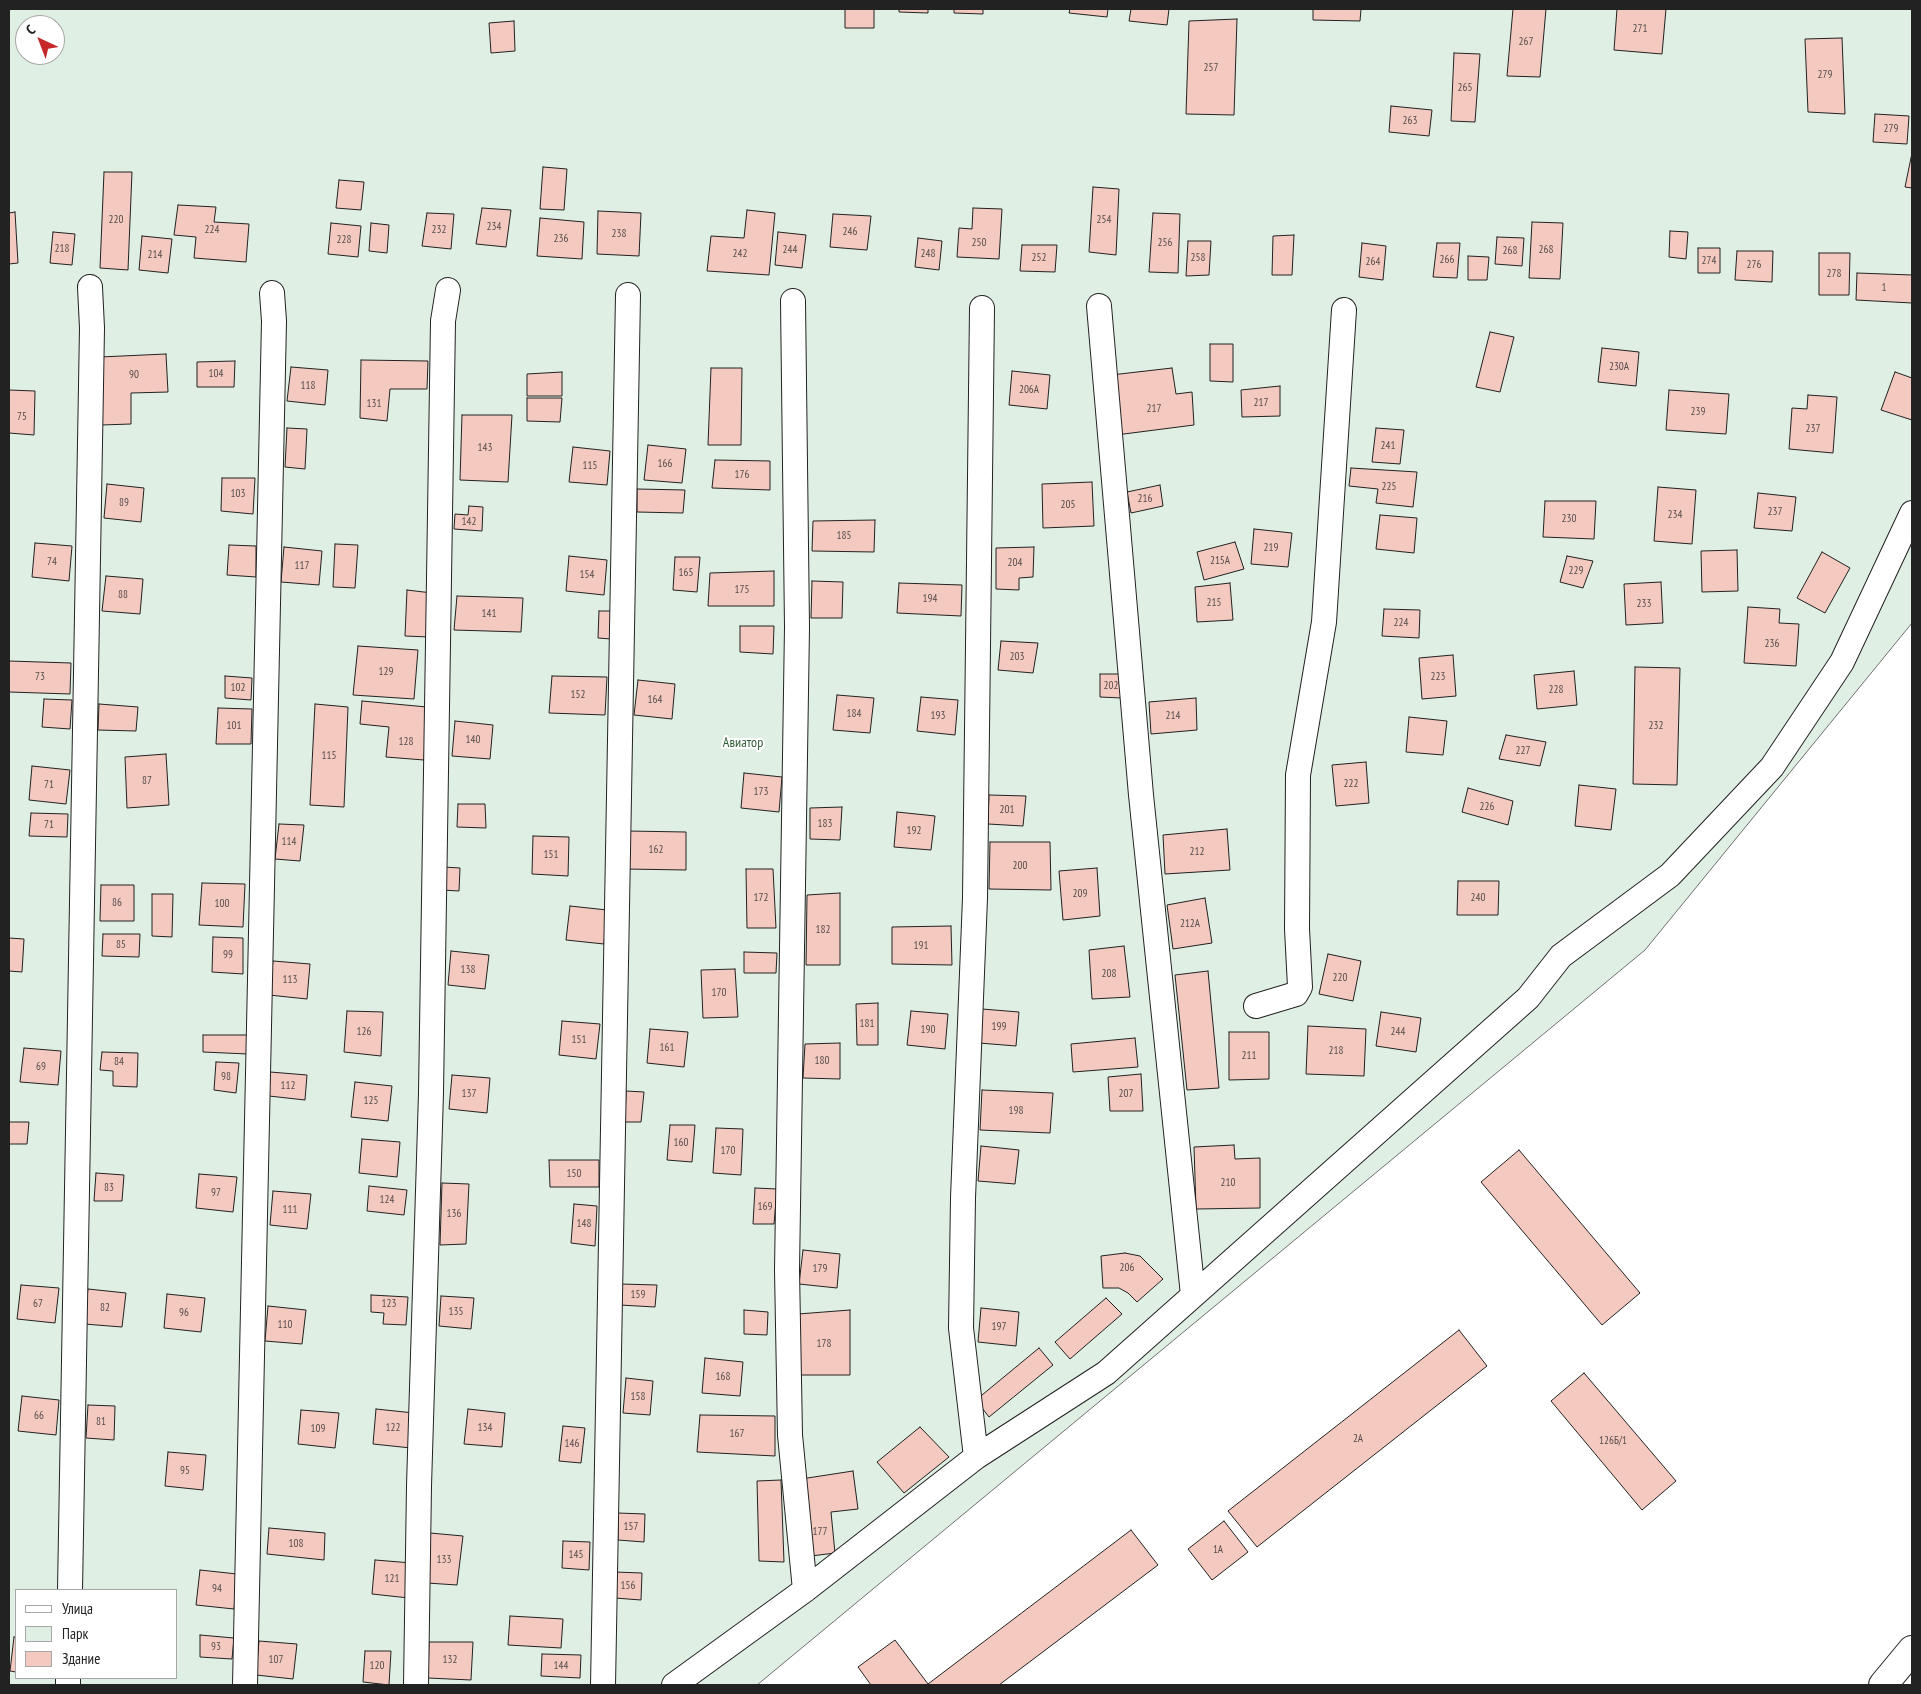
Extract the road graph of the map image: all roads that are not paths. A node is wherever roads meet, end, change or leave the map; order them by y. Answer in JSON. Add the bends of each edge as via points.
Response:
{"nodes":[{"id":1,"x":90,"y":288,"type":"dead end"},
{"id":2,"x":448,"y":290,"type":"dead end"},
{"id":3,"x":272,"y":293,"type":"dead end"},
{"id":4,"x":628,"y":295,"type":"dead end"},
{"id":5,"x":792,"y":302,"type":"dead end"},
{"id":6,"x":1099,"y":306,"type":"dead end"},
{"id":7,"x":982,"y":308,"type":"dead end"},
{"id":8,"x":1344,"y":310,"type":"dead end"},
{"id":9,"x":1912,"y":513,"type":"edge"},
{"id":10,"x":1256,"y":1006,"type":"dead end"},
{"id":11,"x":1193,"y":1295,"type":"junction"},
{"id":12,"x":976,"y":1457,"type":"junction"},
{"id":13,"x":70,"y":1589,"type":"edge"},
{"id":14,"x":805,"y":1590,"type":"junction"},
{"id":15,"x":1912,"y":1650,"type":"edge"},
{"id":16,"x":245,"y":1685,"type":"edge"},
{"id":17,"x":416,"y":1685,"type":"edge"},
{"id":18,"x":604,"y":1685,"type":"edge"},
{"id":19,"x":674,"y":1685,"type":"edge"},
{"id":20,"x":1883,"y":1685,"type":"edge"}],
"edges":[{"from":1,"to":13,"type":"street","via":[[92,338]]},
{"from":2,"to":17,"type":"street","via":[[443,321],[431,1093]]},
{"from":3,"to":16,"type":"street","via":[[274,320]]},
{"from":4,"to":18,"type":"street"},
{"from":5,"to":14,"type":"street","via":[[797,627],[787,1270],[790,1435]]},
{"from":6,"to":11,"type":"street","via":[[1140,795]]},
{"from":7,"to":12,"type":"street","via":[[975,898],[960,1328]]},
{"from":8,"to":10,"type":"street","via":[[1324,622],[1298,775],[1300,987],[1296,994]]},
{"from":9,"to":11,"type":"street","via":[[1842,662],[1772,767],[1670,875],[1560,956],[1528,998]]},
{"from":11,"to":12,"type":"street","via":[[1106,1374]]},
{"from":12,"to":14,"type":"street"},
{"from":14,"to":19,"type":"street"},
{"from":15,"to":20,"type":"street"}]}
